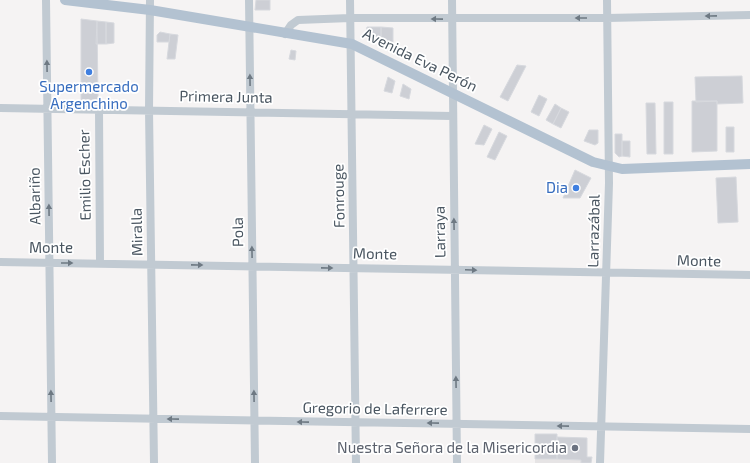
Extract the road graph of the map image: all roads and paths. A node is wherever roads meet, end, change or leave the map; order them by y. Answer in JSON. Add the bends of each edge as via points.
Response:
{"nodes":[{"id":1,"x":46,"y":0,"type":"edge"},
{"id":2,"x":65,"y":0,"type":"edge"},
{"id":3,"x":249,"y":0,"type":"edge"},
{"id":4,"x":350,"y":0,"type":"edge"},
{"id":5,"x":452,"y":0,"type":"edge"},
{"id":6,"x":607,"y":0,"type":"edge"},
{"id":7,"x":150,"y":5,"type":"edge"},
{"id":8,"x":750,"y":15,"type":"edge"},
{"id":9,"x":350,"y":18,"type":"junction"},
{"id":10,"x":607,"y":18,"type":"junction"},
{"id":11,"x":452,"y":19,"type":"junction"},
{"id":12,"x":249,"y":27,"type":"junction"},
{"id":13,"x":285,"y":34,"type":"junction"},
{"id":14,"x":352,"y":44,"type":"junction"},
{"id":15,"x":452,"y":92,"type":"junction"},
{"id":16,"x":0,"y":108,"type":"edge"},
{"id":17,"x":48,"y":109,"type":"junction"},
{"id":18,"x":99,"y":110,"type":"junction"},
{"id":19,"x":149,"y":110,"type":"junction"},
{"id":20,"x":250,"y":112,"type":"junction"},
{"id":21,"x":351,"y":114,"type":"junction"},
{"id":22,"x":452,"y":116,"type":"junction"},
{"id":23,"x":750,"y":164,"type":"edge"},
{"id":24,"x":608,"y":167,"type":"junction"},
{"id":25,"x":0,"y":262,"type":"edge"},
{"id":26,"x":50,"y":263,"type":"junction"},
{"id":27,"x":100,"y":263,"type":"junction"},
{"id":28,"x":151,"y":264,"type":"junction"},
{"id":29,"x":252,"y":266,"type":"junction"},
{"id":30,"x":354,"y":268,"type":"junction"},
{"id":31,"x":455,"y":269,"type":"junction"},
{"id":32,"x":607,"y":273,"type":"junction"},
{"id":33,"x":750,"y":275,"type":"edge"},
{"id":34,"x":0,"y":416,"type":"edge"},
{"id":35,"x":51,"y":416,"type":"junction"},
{"id":36,"x":153,"y":418,"type":"junction"},
{"id":37,"x":254,"y":421,"type":"junction"},
{"id":38,"x":355,"y":422,"type":"junction"},
{"id":39,"x":456,"y":424,"type":"junction"},
{"id":40,"x":602,"y":427,"type":"junction"},
{"id":41,"x":750,"y":430,"type":"edge"},
{"id":42,"x":52,"y":463,"type":"edge"},
{"id":43,"x":154,"y":463,"type":"edge"},
{"id":44,"x":255,"y":463,"type":"edge"},
{"id":45,"x":356,"y":463,"type":"edge"},
{"id":46,"x":457,"y":463,"type":"edge"},
{"id":47,"x":600,"y":463,"type":"edge"}],
"edges":[{"from":17,"to":1,"type":"street","name":"Albariño","one_way":true},
{"from":2,"to":7,"type":"main road","name":"Avenida Eva Perón"},
{"from":3,"to":12,"type":"street","name":"Pola"},
{"from":4,"to":9,"type":"street","name":"Fonrouge"},
{"from":5,"to":11,"type":"street","name":"Larraya"},
{"from":6,"to":10,"type":"street","name":"Larrazábal"},
{"from":7,"to":12,"type":"main road","name":"Avenida Eva Perón"},
{"from":7,"to":19,"type":"street","name":"Miralla"},
{"from":8,"to":10,"type":"street","one_way":true},
{"from":11,"to":9,"type":"street","one_way":true},
{"from":9,"to":13,"type":"street","via":[[298,20]]},
{"from":9,"to":14,"type":"street","name":"Fonrouge"},
{"from":10,"to":11,"type":"street","one_way":true},
{"from":10,"to":24,"type":"street","name":"Larrazábal"},
{"from":11,"to":15,"type":"street","name":"Larraya"},
{"from":12,"to":13,"type":"main road","name":"Avenida Eva Perón"},
{"from":20,"to":12,"type":"street","name":"Pola","one_way":true},
{"from":13,"to":14,"type":"main road","name":"Avenida Eva Perón"},
{"from":14,"to":15,"type":"main road","name":"Avenida Eva Perón"},
{"from":14,"to":21,"type":"street","name":"Fonrouge"},
{"from":15,"to":22,"type":"street","name":"Larraya"},
{"from":15,"to":24,"type":"main road","name":"Avenida Eva Perón"},
{"from":16,"to":17,"type":"street","name":"Primera Junta"},
{"from":17,"to":18,"type":"street","name":"Primera Junta"},
{"from":26,"to":17,"type":"street","name":"Albariño","one_way":true},
{"from":18,"to":19,"type":"street","name":"Primera Junta"},
{"from":18,"to":27,"type":"street","name":"Emilio Escher"},
{"from":19,"to":20,"type":"street","name":"Primera Junta"},
{"from":19,"to":28,"type":"street","name":"Miralla"},
{"from":20,"to":21,"type":"street","name":"Primera Junta"},
{"from":29,"to":20,"type":"street","name":"Pola","one_way":true},
{"from":21,"to":22,"type":"street","name":"Primera Junta"},
{"from":21,"to":30,"type":"street","name":"Fonrouge"},
{"from":31,"to":22,"type":"street","name":"Larraya","one_way":true},
{"from":23,"to":24,"type":"main road","name":"Avenida Eva Perón","via":[[622,169]]},
{"from":24,"to":32,"type":"street","name":"Larrazábal"},
{"from":25,"to":26,"type":"street","name":"Monte"},
{"from":26,"to":27,"type":"street","name":"Monte","one_way":true},
{"from":35,"to":26,"type":"street","name":"Albariño","one_way":true},
{"from":27,"to":28,"type":"street","name":"Monte"},
{"from":28,"to":29,"type":"street","name":"Monte","one_way":true},
{"from":28,"to":36,"type":"street","name":"Miralla"},
{"from":29,"to":30,"type":"street","name":"Monte","one_way":true},
{"from":37,"to":29,"type":"street","name":"Pola","one_way":true},
{"from":30,"to":31,"type":"street","name":"Monte"},
{"from":30,"to":38,"type":"street","name":"Fonrouge"},
{"from":31,"to":32,"type":"street","name":"Monte","one_way":true},
{"from":39,"to":31,"type":"street","name":"Larraya","one_way":true},
{"from":32,"to":33,"type":"street","name":"Monte"},
{"from":32,"to":40,"type":"street","name":"Larrazábal"},
{"from":34,"to":35,"type":"street","name":"Gregorio de Laferrere"},
{"from":35,"to":36,"type":"street","name":"Gregorio de Laferrere"},
{"from":35,"to":42,"type":"street","name":"Albariño"},
{"from":37,"to":36,"type":"street","name":"Gregorio de Laferrere","one_way":true},
{"from":36,"to":43,"type":"street","name":"Miralla"},
{"from":38,"to":37,"type":"street","name":"Gregorio de Laferrere","one_way":true},
{"from":37,"to":44,"type":"street","name":"Pola"},
{"from":39,"to":38,"type":"street","name":"Gregorio de Laferrere","one_way":true},
{"from":38,"to":45,"type":"street","name":"Fonrouge"},
{"from":40,"to":39,"type":"street","name":"Gregorio de Laferrere","one_way":true},
{"from":39,"to":46,"type":"street","name":"Larraya"},
{"from":40,"to":41,"type":"street","name":"Gregorio de Laferrere"},
{"from":40,"to":47,"type":"street","name":"Larrazábal"}]}
